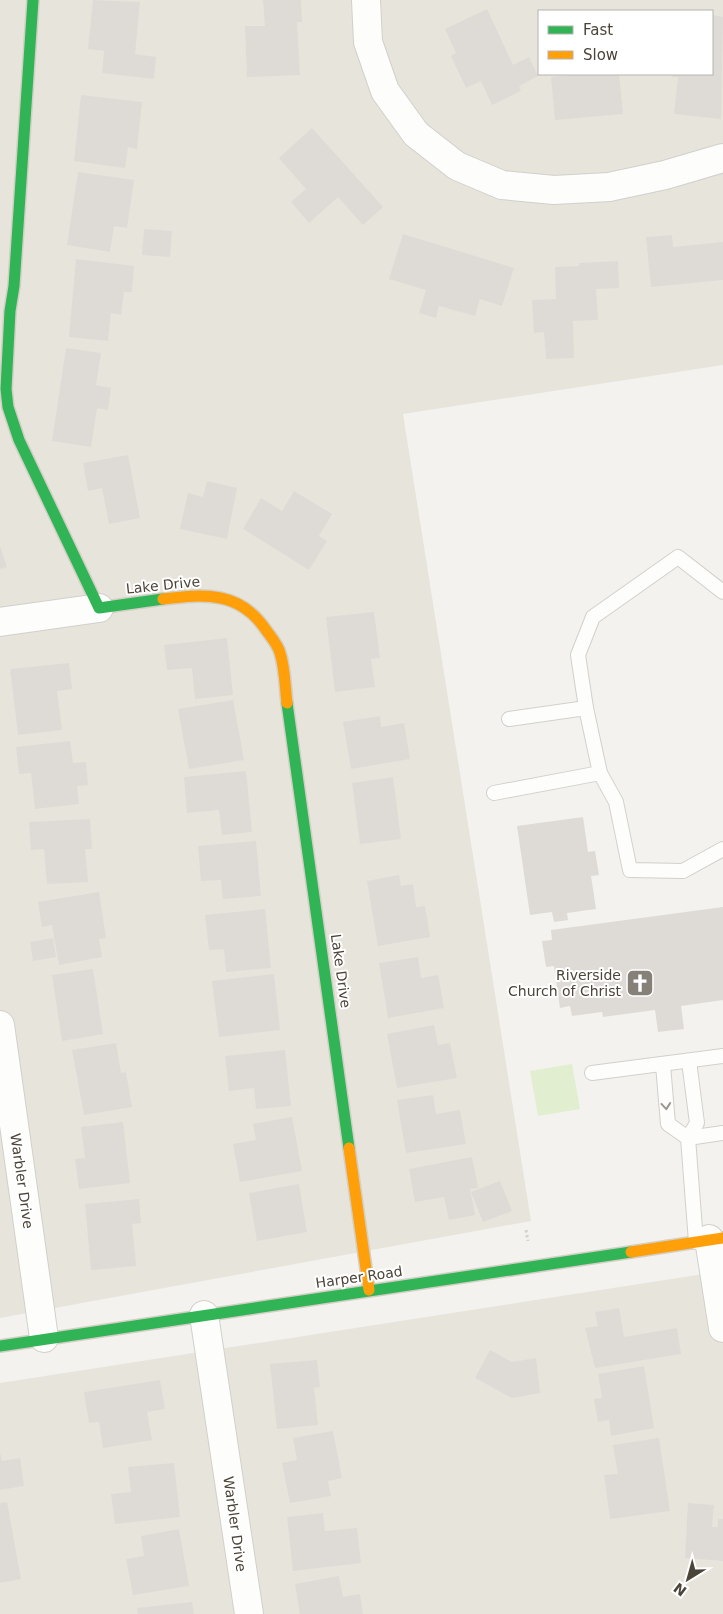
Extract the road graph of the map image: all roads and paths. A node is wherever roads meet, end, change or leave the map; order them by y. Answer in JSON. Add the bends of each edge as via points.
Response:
{"nodes":[{"id":1,"x":33,"y":0,"type":"edge"},
{"id":2,"x":366,"y":0,"type":"edge"},
{"id":3,"x":723,"y":158,"type":"edge"},
{"id":4,"x":7,"y":287,"type":"edge"},
{"id":5,"x":723,"y":592,"type":"edge"},
{"id":6,"x":99,"y":608,"type":"junction"},
{"id":7,"x":0,"y":622,"type":"edge"},
{"id":8,"x":586,"y":708,"type":"junction"},
{"id":9,"x":509,"y":719,"type":"dead end"},
{"id":10,"x":600,"y":773,"type":"junction"},
{"id":11,"x":494,"y":793,"type":"dead end"},
{"id":12,"x":723,"y":849,"type":"edge"},
{"id":13,"x":0,"y":1025,"type":"edge"},
{"id":14,"x":723,"y":1056,"type":"edge"},
{"id":15,"x":689,"y":1061,"type":"junction"},
{"id":16,"x":663,"y":1064,"type":"junction"},
{"id":17,"x":592,"y":1072,"type":"dead end"},
{"id":18,"x":723,"y":1133,"type":"edge"},
{"id":19,"x":688,"y":1138,"type":"junction"},
{"id":20,"x":526,"y":1230,"type":"dead end"},
{"id":21,"x":528,"y":1240,"type":"dead end"},
{"id":22,"x":709,"y":1240,"type":"edge"},
{"id":23,"x":369,"y":1290,"type":"junction"},
{"id":24,"x":204,"y":1315,"type":"junction"},
{"id":25,"x":723,"y":1328,"type":"edge"},
{"id":26,"x":44,"y":1338,"type":"junction"},
{"id":27,"x":0,"y":1346,"type":"edge"},
{"id":28,"x":249,"y":1614,"type":"edge"}],
"edges":[{"from":1,"to":4,"type":"street"},
{"from":2,"to":3,"type":"street","via":[[368,42],[385,91],[416,134],[457,166],[502,185],[554,190],[609,187]]},
{"from":4,"to":6,"type":"street","via":[[10,311],[8,407],[19,440]]},
{"from":5,"to":8,"type":"lane","via":[[678,557],[592,618],[578,655]]},
{"from":6,"to":7,"type":"street"},
{"from":6,"to":23,"type":"street","name":"Lake Drive","via":[[207,595],[239,603],[262,622],[280,652]]},
{"from":8,"to":9,"type":"lane"},
{"from":8,"to":10,"type":"lane"},
{"from":10,"to":11,"type":"lane"},
{"from":10,"to":12,"type":"lane","via":[[616,802],[630,870],[683,871]]},
{"from":13,"to":26,"type":"street","name":"Warbler Drive"},
{"from":14,"to":15,"type":"lane"},
{"from":15,"to":16,"type":"lane"},
{"from":15,"to":19,"type":"lane","via":[[697,1123]]},
{"from":16,"to":17,"type":"lane"},
{"from":16,"to":19,"type":"lane","one_way":true,"via":[[668,1124]]},
{"from":18,"to":19,"type":"lane"},
{"from":19,"to":22,"type":"lane"},
{"from":20,"to":21,"type":"path"},
{"from":22,"to":23,"type":"street","name":"Harper Road"},
{"from":22,"to":25,"type":"street"},
{"from":23,"to":24,"type":"street","name":"Harper Road"},
{"from":24,"to":26,"type":"street","name":"Harper Road"},
{"from":24,"to":28,"type":"street","name":"Warbler Drive"},
{"from":26,"to":27,"type":"street","name":"Harper Road"}]}
